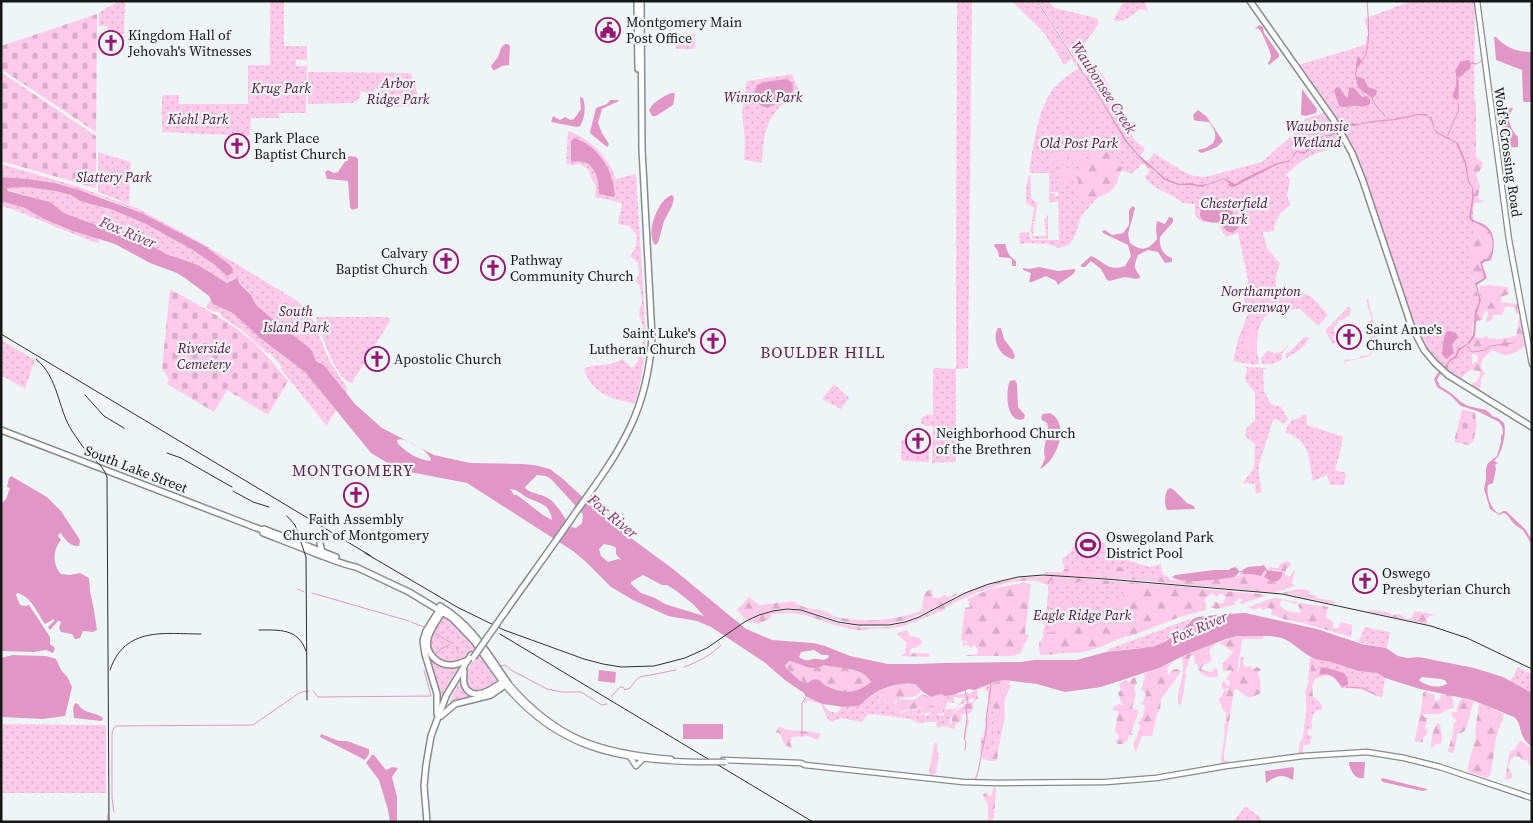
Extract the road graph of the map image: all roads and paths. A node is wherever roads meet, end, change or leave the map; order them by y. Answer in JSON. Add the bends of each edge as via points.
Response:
{"nodes":[{"id":1,"x":637,"y":1,"type":"edge"},
{"id":2,"x":642,"y":1,"type":"edge"},
{"id":3,"x":1250,"y":1,"type":"edge"},
{"id":4,"x":1477,"y":1,"type":"edge"},
{"id":5,"x":1532,"y":364,"type":"edge"},
{"id":6,"x":1532,"y":427,"type":"edge"},
{"id":7,"x":1,"y":430,"type":"edge"},
{"id":8,"x":591,"y":489,"type":"junction"},
{"id":9,"x":310,"y":552,"type":"junction"},
{"id":10,"x":321,"y":554,"type":"junction"},
{"id":11,"x":442,"y":609,"type":"junction"},
{"id":12,"x":471,"y":658,"type":"junction"},
{"id":13,"x":464,"y":671,"type":"junction"},
{"id":14,"x":505,"y":682,"type":"junction"},
{"id":15,"x":519,"y":699,"type":"junction"},
{"id":16,"x":442,"y":716,"type":"junction"},
{"id":17,"x":436,"y":720,"type":"junction"},
{"id":18,"x":630,"y":757,"type":"junction"},
{"id":19,"x":642,"y":759,"type":"junction"},
{"id":20,"x":695,"y":761,"type":"junction"},
{"id":21,"x":426,"y":796,"type":"junction"},
{"id":22,"x":1532,"y":798,"type":"edge"},
{"id":23,"x":427,"y":822,"type":"edge"}],
"edges":[{"from":1,"to":8,"type":"main road","via":[[647,354],[640,393],[627,429]]},
{"from":2,"to":8,"type":"main road","via":[[642,126],[652,323],[650,357],[642,397],[631,427]]},
{"from":3,"to":6,"type":"main road","via":[[1342,133],[1360,172],[1412,329],[1424,350],[1446,373]]},
{"from":4,"to":5,"type":"main road","name":"Wolf's Crossing Road","via":[[1508,235]]},
{"from":7,"to":9,"type":"main road","name":"South Lake Street","via":[[262,530]]},
{"from":8,"to":12,"type":"main road","bridge":true},
{"from":9,"to":10,"type":"main road","name":"South Lake Street"},
{"from":9,"to":10,"type":"main road"},
{"from":9,"to":10,"type":"main road","via":[[319,543]]},
{"from":10,"to":11,"type":"main road","name":"South Lake Street","via":[[353,564]]},
{"from":11,"to":12,"type":"main road","via":[[429,636],[429,652],[437,661],[447,665]]},
{"from":11,"to":14,"type":"main road","name":"South Lake Street","via":[[459,619],[474,634]]},
{"from":11,"to":17,"type":"main road","via":[[426,631],[423,641],[437,694]]},
{"from":12,"to":13,"type":"main road"},
{"from":12,"to":17,"type":"main road","via":[[451,687]]},
{"from":13,"to":14,"type":"main road","via":[[465,686],[473,693],[488,692]]},
{"from":13,"to":16,"type":"main road"},
{"from":14,"to":15,"type":"main road","name":"South Lake Street"},
{"from":14,"to":16,"type":"main road","via":[[491,695],[456,704]]},
{"from":15,"to":18,"type":"main road","via":[[539,719],[567,738]]},
{"from":15,"to":20,"type":"main road","via":[[554,726],[587,743],[628,754]]},
{"from":16,"to":21,"type":"main road","via":[[430,757]]},
{"from":17,"to":21,"type":"main road","via":[[426,765]]},
{"from":18,"to":19,"type":"main road"},
{"from":18,"to":19,"type":"main road","via":[[636,766]]},
{"from":19,"to":20,"type":"main road"},
{"from":20,"to":22,"type":"main road","bridge":true,"via":[[805,765],[963,782],[1106,782],[1156,778],[1303,756],[1367,752],[1440,767]]},
{"from":21,"to":23,"type":"main road"}]}
